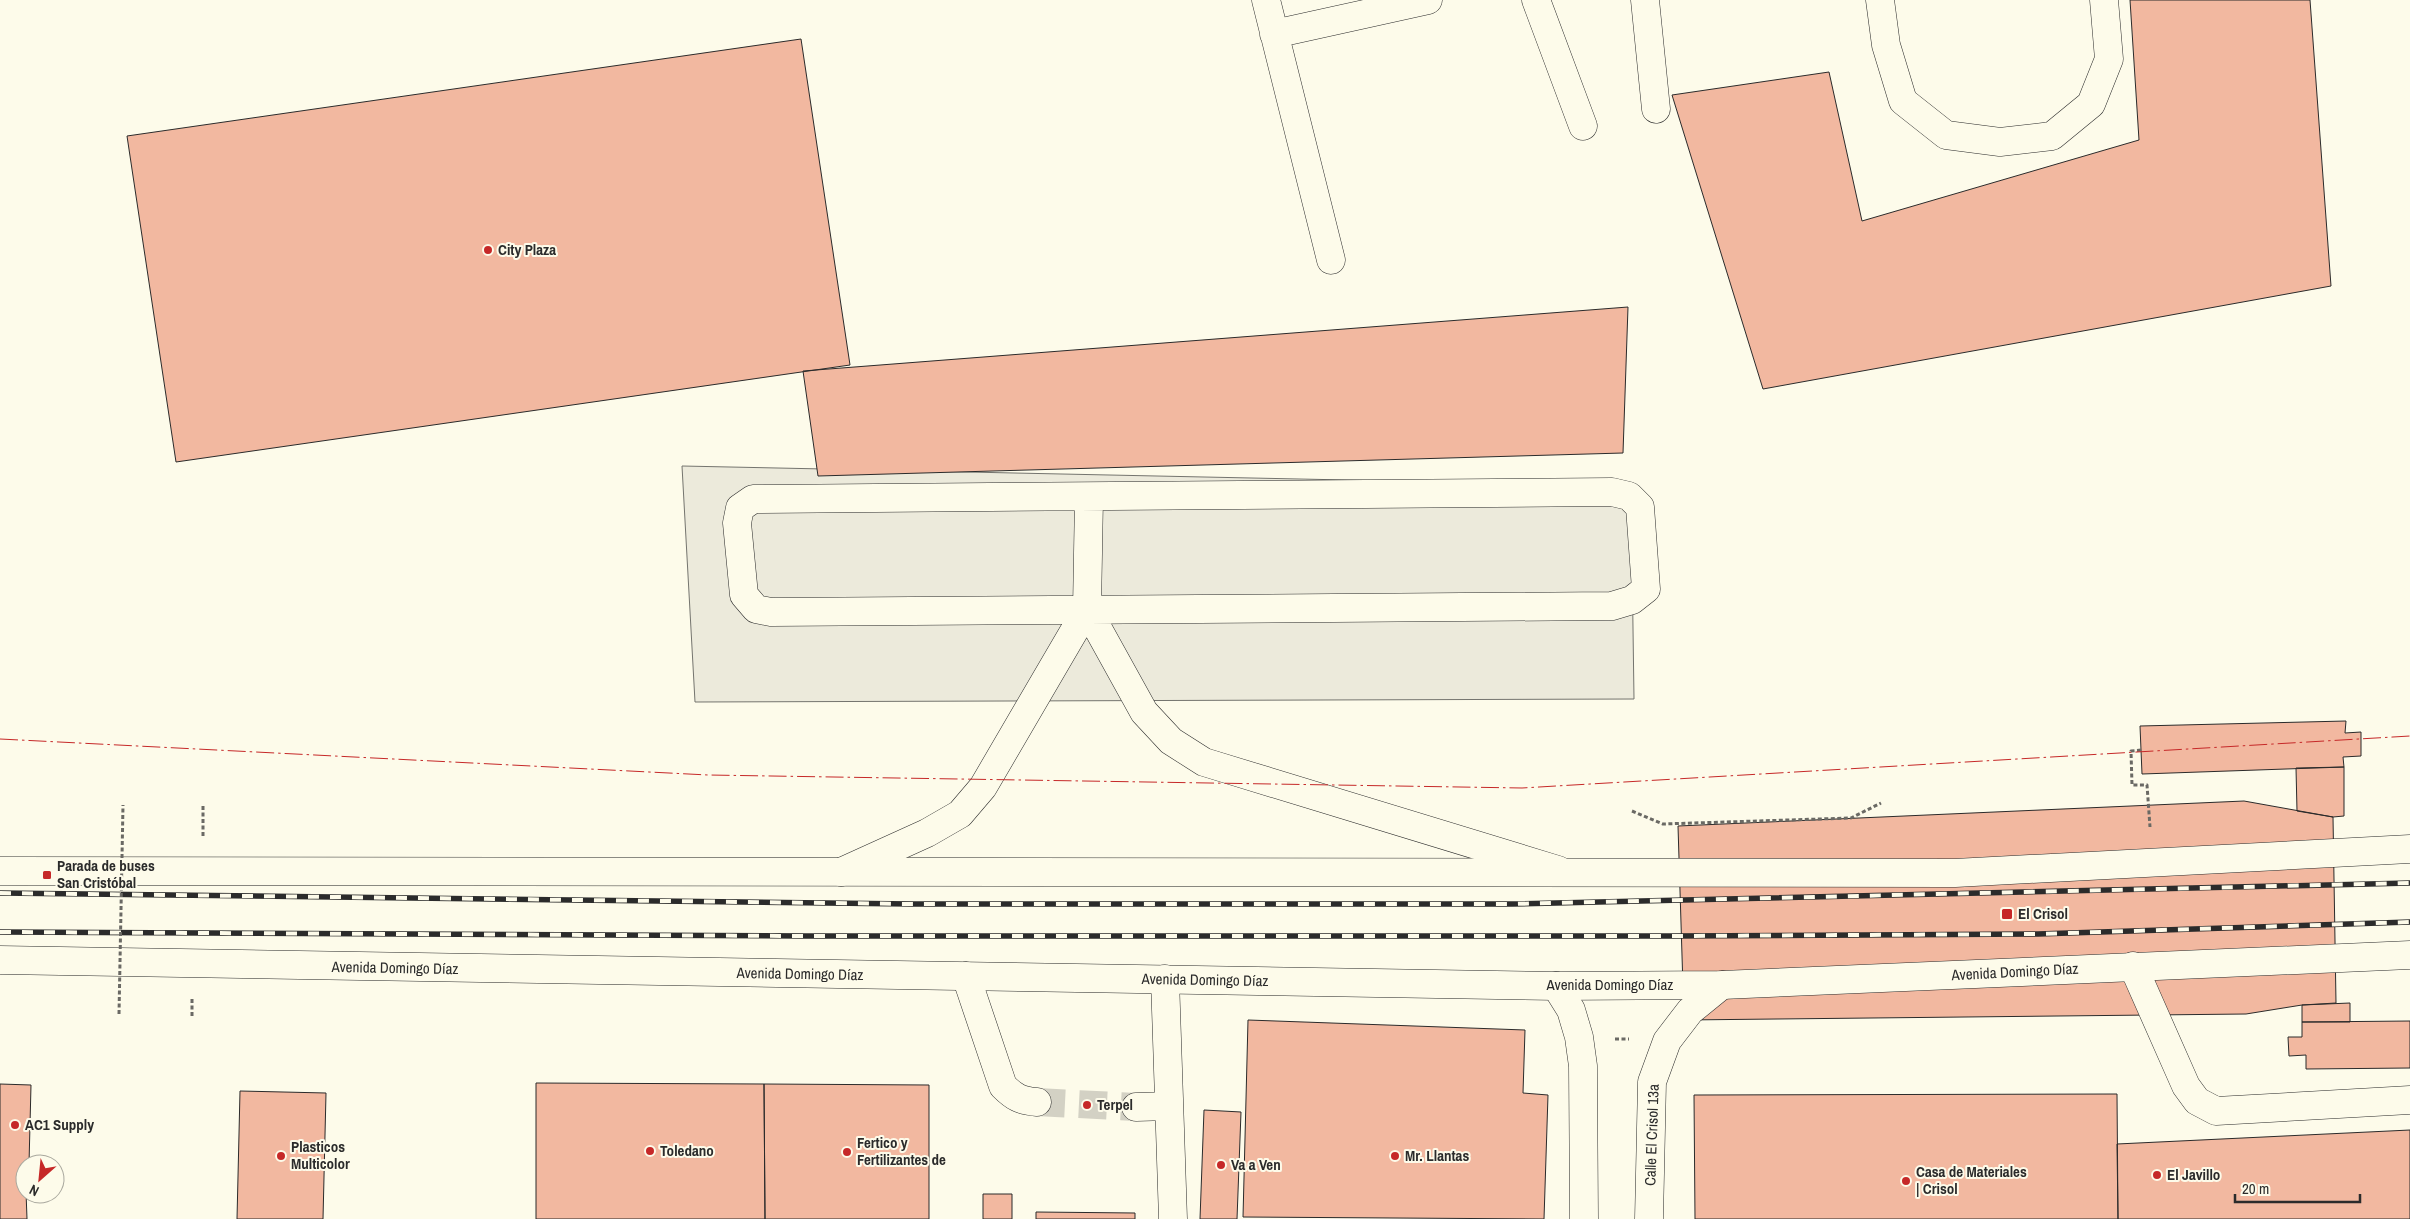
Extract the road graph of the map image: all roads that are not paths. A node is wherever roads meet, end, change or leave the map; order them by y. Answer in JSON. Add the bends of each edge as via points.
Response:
{"nodes":[{"id":1,"x":1266,"y":0,"type":"edge"},
{"id":2,"x":1428,"y":0,"type":"edge"},
{"id":3,"x":1536,"y":0,"type":"edge"},
{"id":4,"x":1645,"y":0,"type":"edge"},
{"id":5,"x":1880,"y":0,"type":"edge"},
{"id":6,"x":2104,"y":0,"type":"edge"},
{"id":7,"x":1274,"y":34,"type":"junction"},
{"id":8,"x":1656,"y":109,"type":"dead end"},
{"id":9,"x":1583,"y":126,"type":"dead end"},
{"id":10,"x":1331,"y":260,"type":"dead end"},
{"id":11,"x":1089,"y":498,"type":"junction"},
{"id":12,"x":1088,"y":609,"type":"junction"},
{"id":13,"x":2410,"y":849,"type":"edge"},
{"id":14,"x":0,"y":871,"type":"edge"},
{"id":15,"x":840,"y":872,"type":"junction"},
{"id":16,"x":1566,"y":872,"type":"junction"},
{"id":17,"x":2402,"y":957,"type":"edge"},
{"id":18,"x":0,"y":960,"type":"edge"},
{"id":19,"x":2133,"y":966,"type":"junction"},
{"id":20,"x":966,"y":976,"type":"junction"},
{"id":21,"x":1165,"y":979,"type":"junction"},
{"id":22,"x":1722,"y":985,"type":"junction"},
{"id":23,"x":1556,"y":986,"type":"junction"},
{"id":24,"x":2410,"y":1100,"type":"edge"},
{"id":25,"x":1037,"y":1102,"type":"tunnel mouth"},
{"id":26,"x":1169,"y":1106,"type":"junction"},
{"id":27,"x":1136,"y":1107,"type":"tunnel mouth"},
{"id":28,"x":1173,"y":1219,"type":"edge"},
{"id":29,"x":1584,"y":1219,"type":"edge"},
{"id":30,"x":1649,"y":1219,"type":"edge"}],
"edges":[{"from":1,"to":7,"type":"main road"},
{"from":2,"to":7,"type":"main road"},
{"from":3,"to":9,"type":"main road"},
{"from":4,"to":8,"type":"main road"},
{"from":5,"to":6,"type":"main road","via":[[1886,45],[1903,101],[1946,135],[2000,142],[2052,136],[2091,104],[2109,59]]},
{"from":7,"to":10,"type":"main road"},
{"from":11,"to":12,"type":"main road"},
{"from":11,"to":12,"type":"main road","via":[[753,498],[740,508],[738,523],[744,595],[756,609],[781,612]]},
{"from":11,"to":12,"type":"main road","via":[[1612,492],[1629,496],[1640,507],[1646,589],[1632,600],[1612,606]]},
{"from":12,"to":15,"type":"main road","via":[[984,787],[960,814],[927,833]]},
{"from":12,"to":16,"type":"main road","via":[[1144,712],[1171,741],[1204,762]]},
{"from":13,"to":16,"type":"main road","via":[[1955,873]]},
{"from":14,"to":15,"type":"main road"},
{"from":15,"to":16,"type":"main road"},
{"from":17,"to":19,"type":"main road","name":"Avenida Domingo Díaz"},
{"from":18,"to":20,"type":"main road","name":"Avenida Domingo Díaz"},
{"from":19,"to":22,"type":"main road","name":"Avenida Domingo Díaz"},
{"from":19,"to":24,"type":"main road","via":[[2186,1086],[2197,1101],[2216,1111]]},
{"from":20,"to":21,"type":"main road","name":"Avenida Domingo Díaz"},
{"from":20,"to":25,"type":"main road","via":[[1003,1086],[1024,1102]]},
{"from":21,"to":23,"type":"main road","name":"Avenida Domingo Díaz"},
{"from":21,"to":26,"type":"main road"},
{"from":22,"to":23,"type":"main road","name":"Avenida Domingo Díaz"},
{"from":22,"to":30,"type":"main road","name":"Calle El Crisol 13a","via":[[1690,1011],[1667,1041],[1652,1082]]},
{"from":23,"to":29,"type":"main road","via":[[1571,1010],[1583,1066]]},
{"from":26,"to":27,"type":"main road"},
{"from":26,"to":28,"type":"main road"}]}
